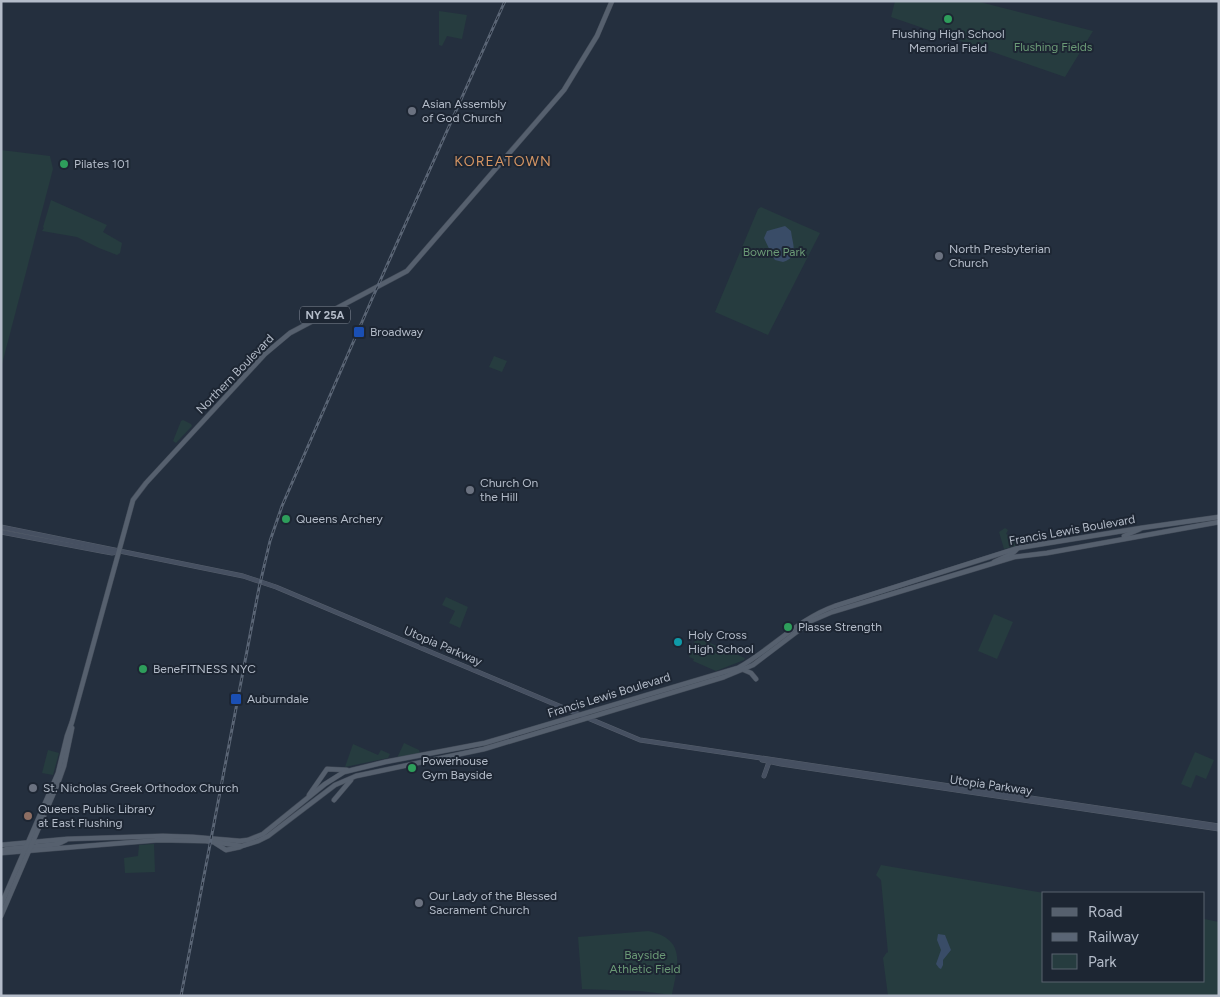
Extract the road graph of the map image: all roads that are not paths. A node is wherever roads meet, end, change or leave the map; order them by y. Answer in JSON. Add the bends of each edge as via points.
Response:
{"nodes":[{"id":1,"x":612,"y":1,"type":"edge"},
{"id":2,"x":1219,"y":517,"type":"edge"},
{"id":3,"x":1191,"y":521,"type":"junction"},
{"id":4,"x":1219,"y":522,"type":"edge"},
{"id":5,"x":1,"y":527,"type":"edge"},
{"id":6,"x":1145,"y":527,"type":"junction"},
{"id":7,"x":1,"y":532,"type":"edge"},
{"id":8,"x":1161,"y":532,"type":"junction"},
{"id":9,"x":1110,"y":534,"type":"junction"},
{"id":10,"x":1112,"y":541,"type":"junction"},
{"id":11,"x":1082,"y":546,"type":"junction"},
{"id":12,"x":1018,"y":548,"type":"junction"},
{"id":13,"x":118,"y":552,"type":"junction"},
{"id":14,"x":991,"y":564,"type":"junction"},
{"id":15,"x":744,"y":670,"type":"junction"},
{"id":16,"x":756,"y":679,"type":"dead end"},
{"id":17,"x":579,"y":715,"type":"junction"},
{"id":18,"x":586,"y":718,"type":"junction"},
{"id":19,"x":72,"y":722,"type":"junction"},
{"id":20,"x":760,"y":759,"type":"junction"},
{"id":21,"x":769,"y":762,"type":"junction"},
{"id":22,"x":353,"y":770,"type":"junction"},
{"id":23,"x":356,"y":776,"type":"junction"},
{"id":24,"x":764,"y":776,"type":"dead end"},
{"id":25,"x":334,"y":800,"type":"dead end"},
{"id":26,"x":304,"y":802,"type":"junction"},
{"id":27,"x":1219,"y":827,"type":"edge"},
{"id":28,"x":1,"y":846,"type":"edge"},
{"id":29,"x":28,"y":847,"type":"junction"},
{"id":30,"x":1,"y":852,"type":"edge"},
{"id":31,"x":3,"y":905,"type":"edge"},
{"id":32,"x":1,"y":916,"type":"edge"}],
"edges":[{"from":1,"to":13,"type":"main road","name":"Northern Boulevard","number":"NY 25A","via":[[597,36],[564,90],[408,271],[290,333],[265,354],[146,483],[132,503]]},
{"from":2,"to":3,"type":"main road","name":"Francis Lewis Boulevard"},
{"from":3,"to":6,"type":"main road","name":"Francis Lewis Boulevard"},
{"from":3,"to":8,"type":"main road"},
{"from":4,"to":8,"type":"main road","name":"Francis Lewis Boulevard"},
{"from":5,"to":13,"type":"main road","name":"Utopia Parkway"},
{"from":6,"to":9,"type":"main road","name":"Francis Lewis Boulevard"},
{"from":6,"to":10,"type":"main road"},
{"from":7,"to":13,"type":"main road","name":"Utopia Parkway"},
{"from":8,"to":10,"type":"main road","name":"Francis Lewis Boulevard"},
{"from":9,"to":11,"type":"main road"},
{"from":9,"to":12,"type":"main road","name":"Francis Lewis Boulevard"},
{"from":10,"to":11,"type":"main road","name":"Francis Lewis Boulevard"},
{"from":11,"to":14,"type":"main road","name":"Francis Lewis Boulevard"},
{"from":12,"to":14,"type":"main road"},
{"from":12,"to":17,"type":"main road","name":"Francis Lewis Boulevard","via":[[825,610],[738,668]]},
{"from":13,"to":17,"type":"main road","name":"Utopia Parkway","via":[[243,576],[273,586]]},
{"from":13,"to":19,"type":"main road","name":"Northern Boulevard"},
{"from":14,"to":15,"type":"main road","name":"Francis Lewis Boulevard","via":[[816,619]]},
{"from":15,"to":16,"type":"main road"},
{"from":15,"to":18,"type":"main road","name":"Francis Lewis Boulevard"},
{"from":17,"to":18,"type":"main road","name":"Utopia Parkway"},
{"from":17,"to":22,"type":"main road","name":"Francis Lewis Boulevard","via":[[483,744]]},
{"from":18,"to":20,"type":"main road","name":"Utopia Parkway","via":[[640,740]]},
{"from":18,"to":23,"type":"main road","name":"Francis Lewis Boulevard","via":[[484,749]]},
{"from":19,"to":29,"type":"main road","name":"Northern Boulevard","via":[[58,773]]},
{"from":19,"to":29,"type":"main road","name":"Northern Boulevard","via":[[64,766]]},
{"from":20,"to":21,"type":"main road","name":"Utopia Parkway"},
{"from":20,"to":27,"type":"main road","name":"Utopia Parkway"},
{"from":21,"to":24,"type":"main road"},
{"from":21,"to":27,"type":"main road","name":"Utopia Parkway"},
{"from":22,"to":26,"type":"main road","name":"Francis Lewis Boulevard","via":[[336,776]]},
{"from":22,"to":26,"type":"main road","via":[[327,768]]},
{"from":23,"to":25,"type":"main road"},
{"from":23,"to":29,"type":"main road","name":"Francis Lewis Boulevard","via":[[335,785],[268,836],[242,846],[159,840]]},
{"from":26,"to":29,"type":"main road","name":"Francis Lewis Boulevard","via":[[263,834],[240,841],[163,836],[67,839]]},
{"from":28,"to":29,"type":"main road","name":"Francis Lewis Boulevard"},
{"from":29,"to":30,"type":"main road","name":"Francis Lewis Boulevard"},
{"from":29,"to":31,"type":"main road","name":"Northern Boulevard"},
{"from":31,"to":32,"type":"main road","name":"Northern Boulevard"}]}
